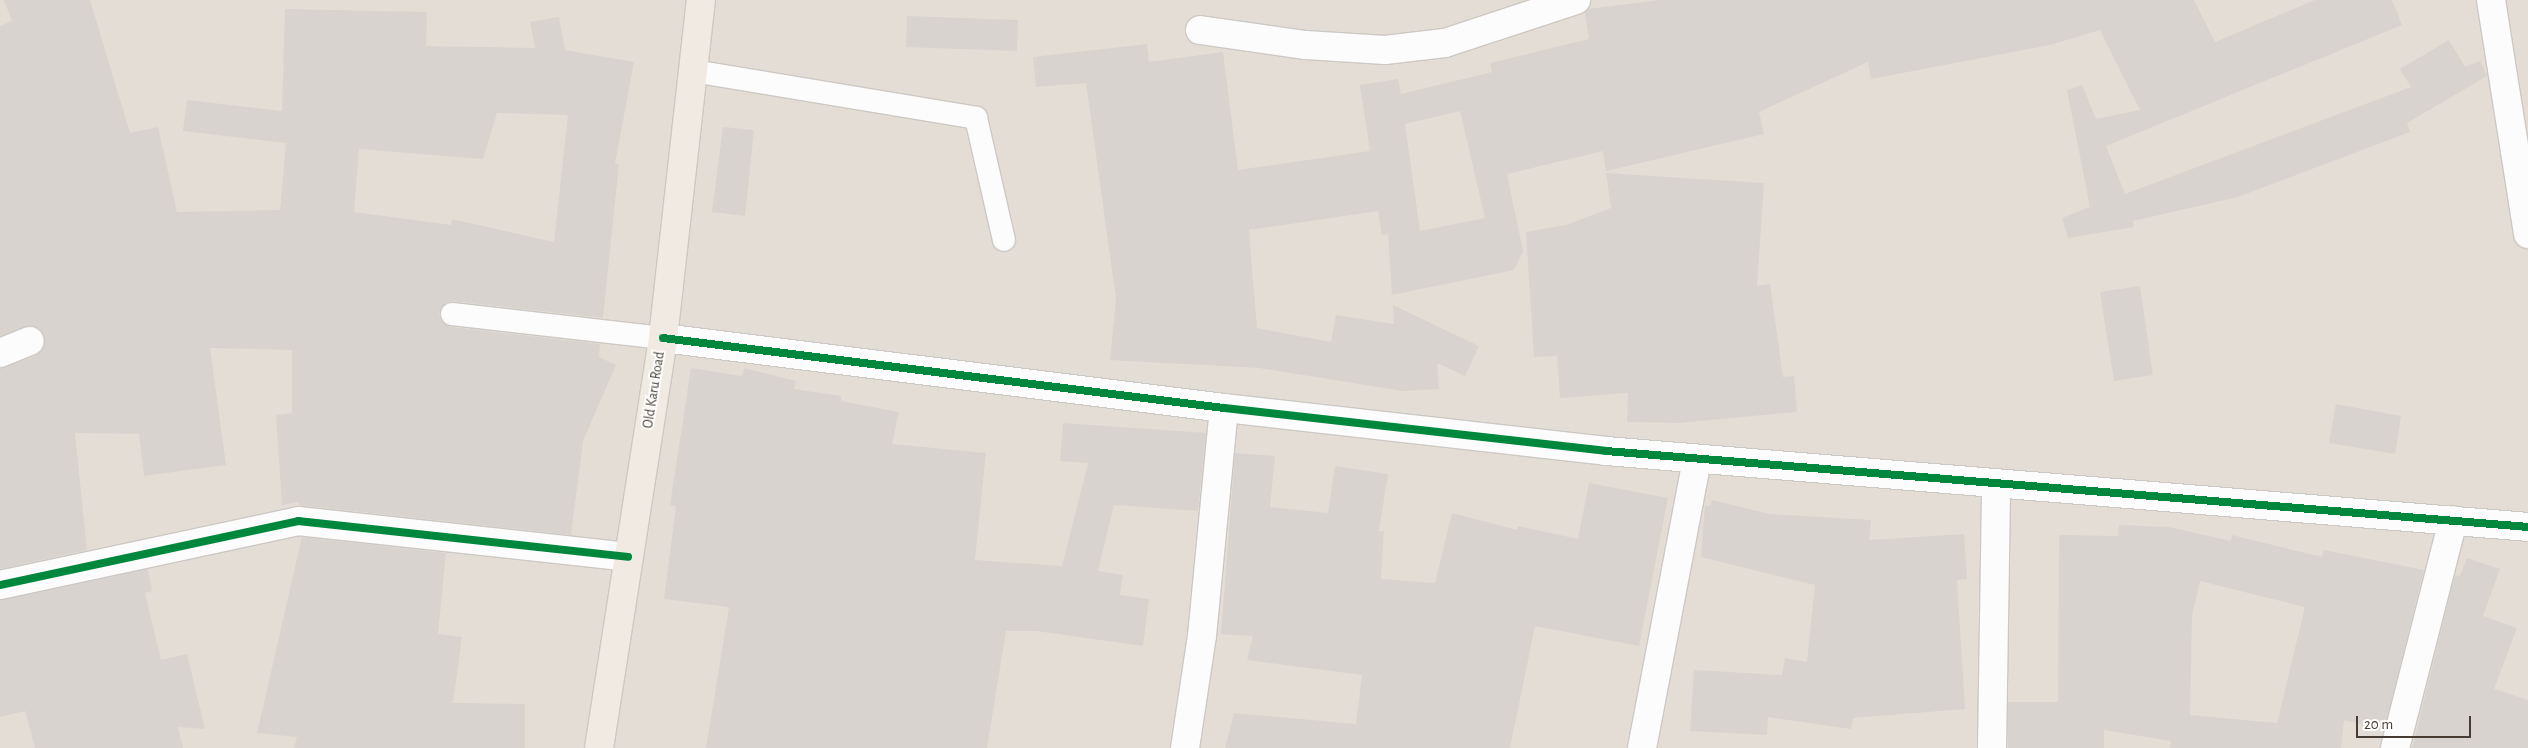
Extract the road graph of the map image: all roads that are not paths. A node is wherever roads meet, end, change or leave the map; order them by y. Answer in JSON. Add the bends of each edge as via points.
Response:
{"nodes":[{"id":1,"x":701,"y":0,"type":"edge"},
{"id":2,"x":1576,"y":0,"type":"edge"},
{"id":3,"x":2491,"y":0,"type":"edge"},
{"id":4,"x":1200,"y":30,"type":"dead end"},
{"id":5,"x":693,"y":71,"type":"junction"},
{"id":6,"x":2528,"y":234,"type":"edge"},
{"id":7,"x":1004,"y":240,"type":"dead end"},
{"id":8,"x":452,"y":314,"type":"dead end"},
{"id":9,"x":662,"y":338,"type":"junction"},
{"id":10,"x":30,"y":341,"type":"dead end"},
{"id":11,"x":0,"y":353,"type":"edge"},
{"id":12,"x":1224,"y":408,"type":"junction"},
{"id":13,"x":1697,"y":459,"type":"junction"},
{"id":14,"x":1996,"y":483,"type":"junction"},
{"id":15,"x":2453,"y":520,"type":"junction"},
{"id":16,"x":2528,"y":527,"type":"edge"},
{"id":17,"x":628,"y":557,"type":"junction"},
{"id":18,"x":0,"y":585,"type":"edge"},
{"id":19,"x":599,"y":748,"type":"edge"},
{"id":20,"x":1185,"y":748,"type":"edge"},
{"id":21,"x":1642,"y":748,"type":"edge"},
{"id":22,"x":1992,"y":748,"type":"edge"},
{"id":23,"x":2395,"y":748,"type":"edge"}],
"edges":[{"from":1,"to":5,"type":"main road","name":"Old Karu Road"},
{"from":2,"to":4,"type":"street","via":[[1445,43],[1385,50],[1306,44]]},
{"from":3,"to":6,"type":"street"},
{"from":5,"to":7,"type":"lane","via":[[976,118]]},
{"from":5,"to":9,"type":"main road","name":"Old Karu Road"},
{"from":8,"to":9,"type":"lane"},
{"from":9,"to":12,"type":"street"},
{"from":9,"to":17,"type":"main road","name":"Old Karu Road"},
{"from":10,"to":11,"type":"street"},
{"from":12,"to":13,"type":"street"},
{"from":12,"to":20,"type":"street","via":[[1202,636]]},
{"from":13,"to":14,"type":"street"},
{"from":13,"to":21,"type":"street"},
{"from":14,"to":15,"type":"street"},
{"from":14,"to":22,"type":"street"},
{"from":15,"to":16,"type":"street"},
{"from":15,"to":23,"type":"street"},
{"from":17,"to":18,"type":"street","via":[[298,521]]},
{"from":17,"to":19,"type":"main road","name":"Old Karu Road"}]}
